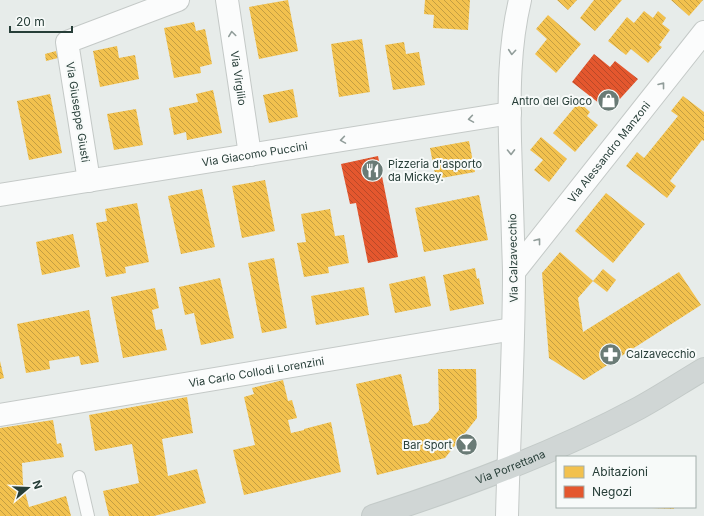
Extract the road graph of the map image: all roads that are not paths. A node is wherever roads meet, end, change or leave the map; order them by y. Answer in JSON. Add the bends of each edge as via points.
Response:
{"nodes":[{"id":1,"x":178,"y":0,"type":"edge"},
{"id":2,"x":227,"y":0,"type":"edge"},
{"id":3,"x":502,"y":0,"type":"edge"},
{"id":4,"x":520,"y":0,"type":"edge"},
{"id":5,"x":515,"y":22,"type":"junction"},
{"id":6,"x":704,"y":32,"type":"edge"},
{"id":7,"x":510,"y":113,"type":"junction"},
{"id":8,"x":250,"y":155,"type":"junction"},
{"id":9,"x":89,"y":181,"type":"junction"},
{"id":10,"x":0,"y":195,"type":"edge"},
{"id":11,"x":514,"y":272,"type":"junction"},
{"id":12,"x":513,"y":329,"type":"junction"},
{"id":13,"x":704,"y":369,"type":"edge"},
{"id":14,"x":0,"y":415,"type":"edge"},
{"id":15,"x":508,"y":468,"type":"junction"},
{"id":16,"x":79,"y":478,"type":"dead end"},
{"id":17,"x":88,"y":516,"type":"edge"},
{"id":18,"x":373,"y":516,"type":"edge"},
{"id":19,"x":507,"y":516,"type":"edge"}],
"edges":[{"from":1,"to":9,"type":"street","name":"Via Giuseppe Giusti","via":[[67,42]]},
{"from":8,"to":2,"type":"street","name":"Via Virgilio","one_way":true},
{"from":3,"to":5,"type":"street"},
{"from":4,"to":5,"type":"street","name":"Via Calzavecchio"},
{"from":5,"to":7,"type":"street","name":"Via Calzavecchio","one_way":true},
{"from":11,"to":6,"type":"street","name":"Via Alessandro Manzoni","one_way":true},
{"from":7,"to":8,"type":"street","name":"Via Giacomo Puccini","one_way":true},
{"from":7,"to":11,"type":"street","name":"Via Calzavecchio","one_way":true},
{"from":8,"to":9,"type":"street","name":"Via Giacomo Puccini"},
{"from":9,"to":10,"type":"street","name":"Via Giacomo Puccini"},
{"from":11,"to":12,"type":"street","name":"Via Calzavecchio"},
{"from":12,"to":14,"type":"street","name":"Via Carlo Collodi Lorenzini"},
{"from":12,"to":15,"type":"street","name":"Via Calzavecchio"},
{"from":13,"to":15,"type":"main road","name":"Via Porrettana","via":[[639,407],[571,441]]},
{"from":15,"to":18,"type":"main road","name":"Via Porrettana","via":[[433,497]]},
{"from":15,"to":19,"type":"street","name":"Via Calzavecchio"},
{"from":16,"to":17,"type":"lane"}]}
